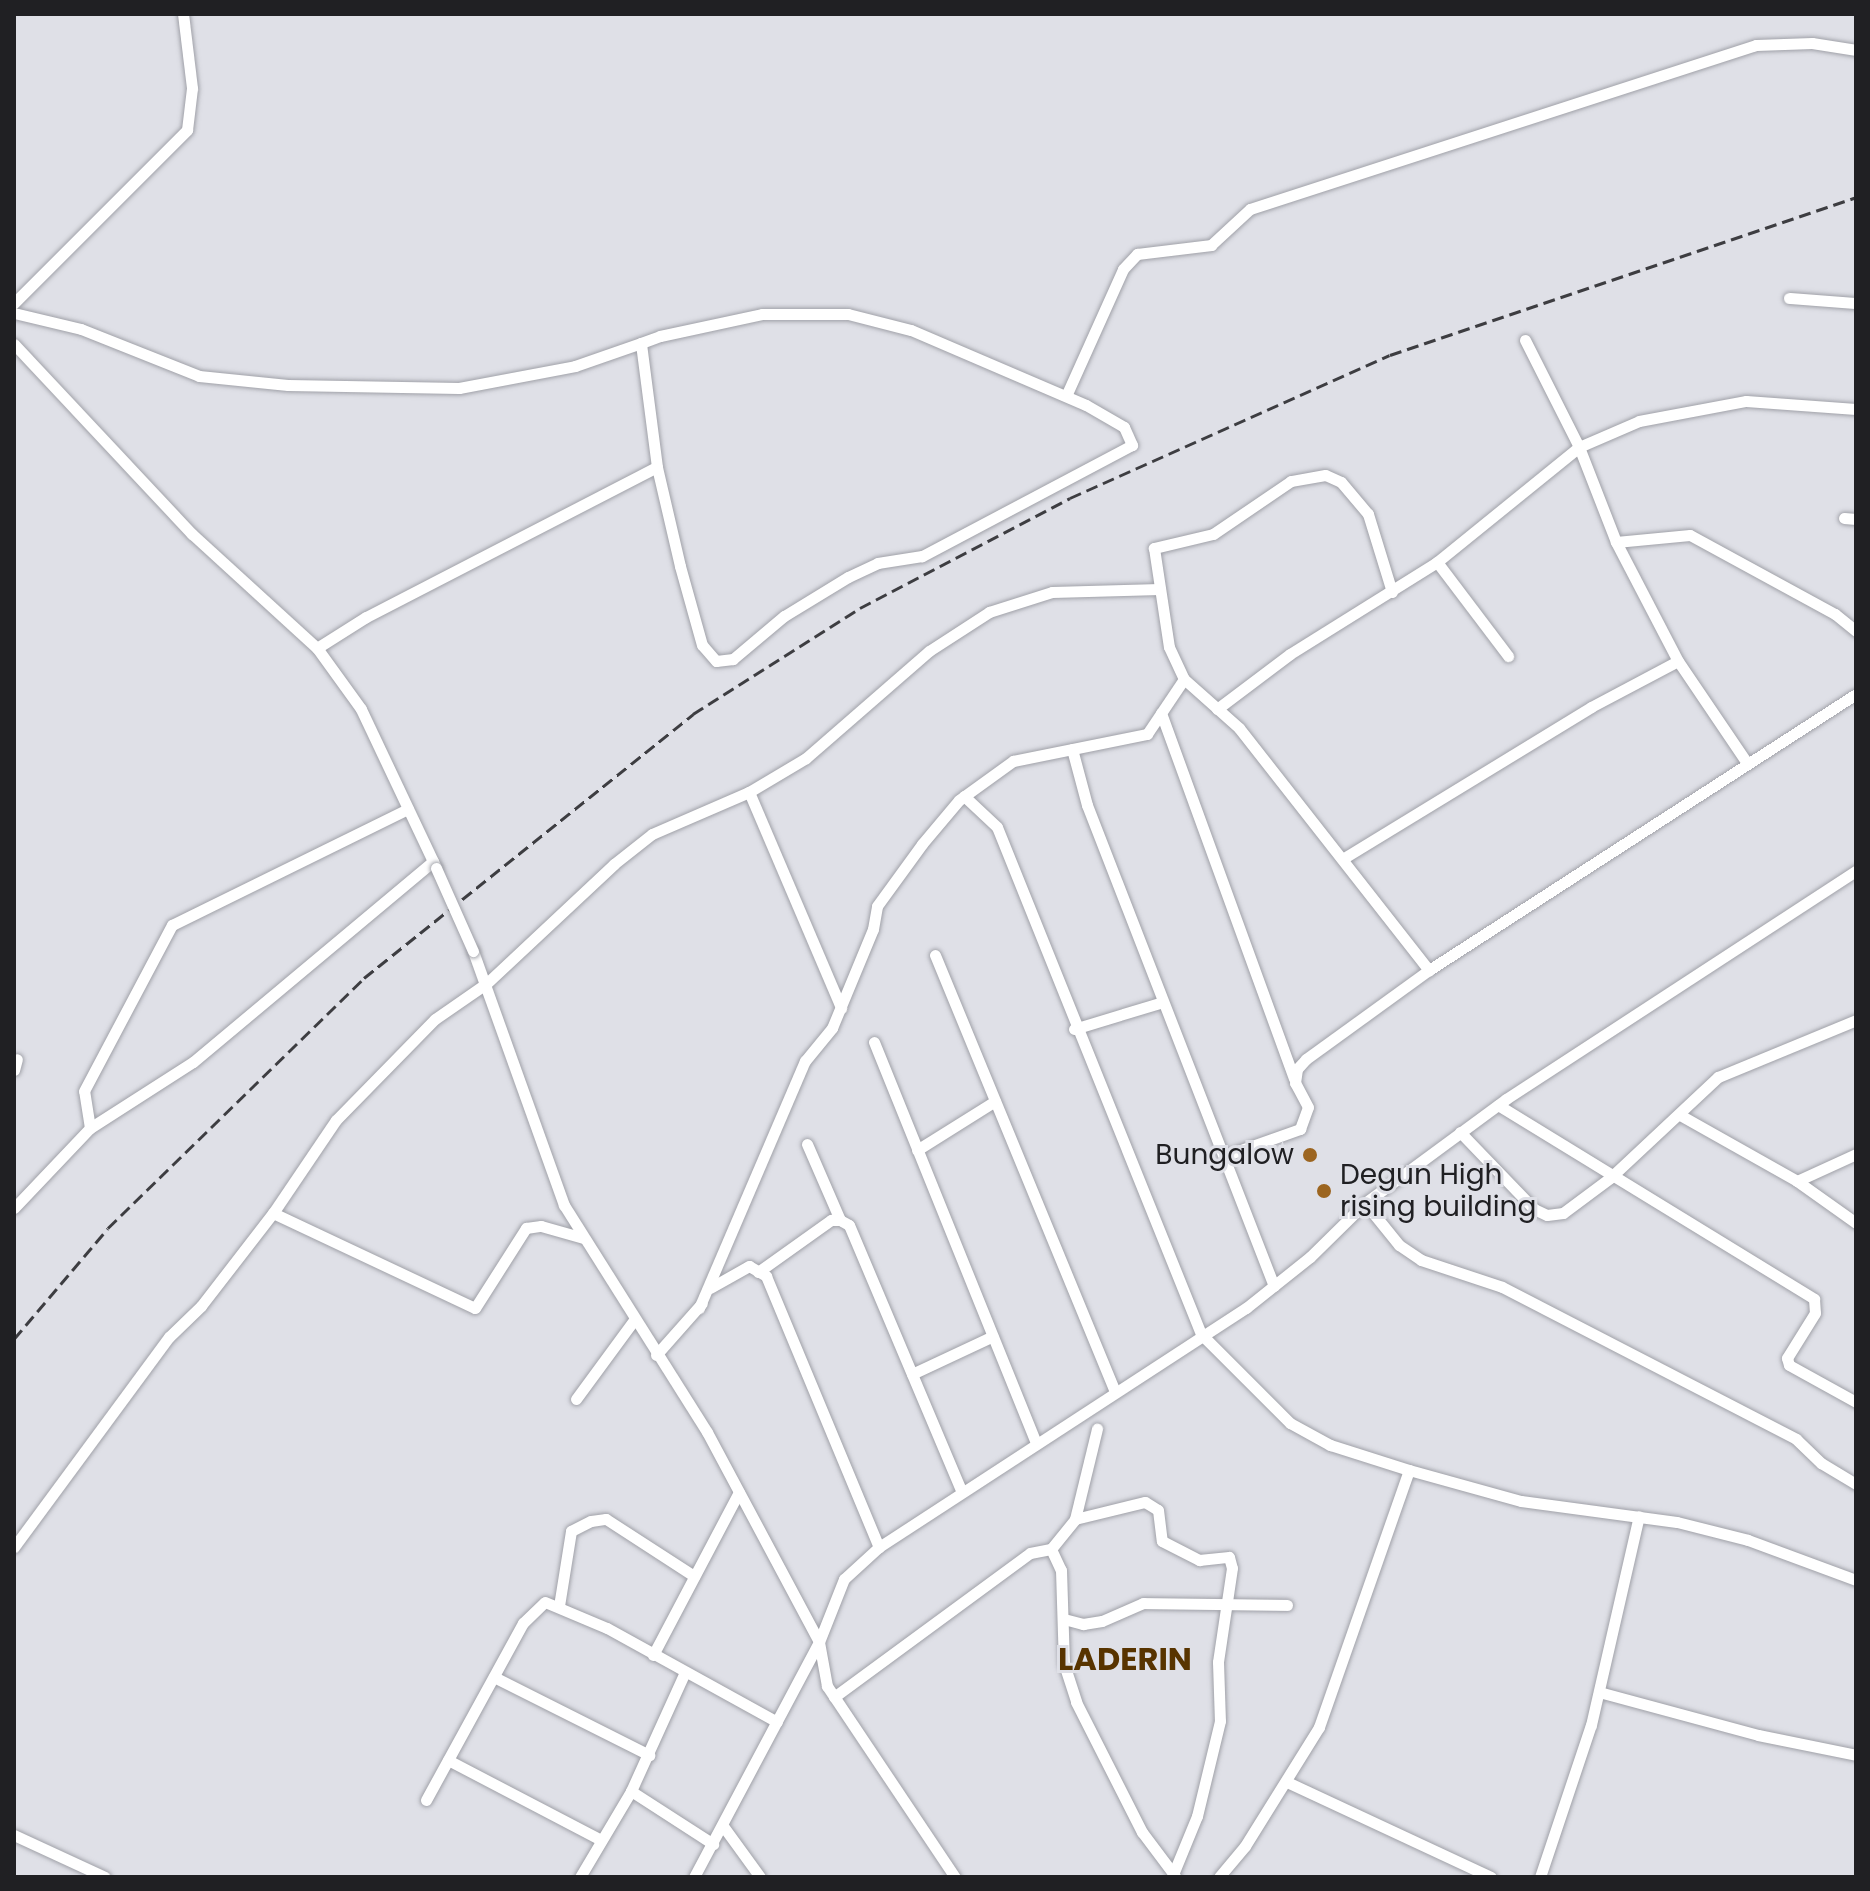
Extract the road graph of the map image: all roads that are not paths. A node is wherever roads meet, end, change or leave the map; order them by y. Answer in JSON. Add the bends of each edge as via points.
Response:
{"nodes":[{"id":1,"x":183,"y":14,"type":"edge"},
{"id":2,"x":1856,"y":50,"type":"edge"},
{"id":3,"x":1789,"y":298,"type":"dead end"},
{"id":4,"x":14,"y":303,"type":"edge"},
{"id":5,"x":1856,"y":303,"type":"edge"},
{"id":6,"x":14,"y":313,"type":"edge"},
{"id":7,"x":1525,"y":340,"type":"dead end"},
{"id":8,"x":641,"y":343,"type":"junction"},
{"id":9,"x":14,"y":344,"type":"edge"},
{"id":10,"x":1066,"y":396,"type":"junction"},
{"id":11,"x":1856,"y":409,"type":"edge"},
{"id":12,"x":1579,"y":447,"type":"junction"},
{"id":13,"x":657,"y":467,"type":"junction"},
{"id":14,"x":1616,"y":542,"type":"junction"},
{"id":15,"x":1437,"y":562,"type":"junction"},
{"id":16,"x":1160,"y":589,"type":"junction"},
{"id":17,"x":1392,"y":592,"type":"junction"},
{"id":18,"x":1856,"y":631,"type":"edge"},
{"id":19,"x":317,"y":648,"type":"junction"},
{"id":20,"x":1508,"y":656,"type":"dead end"},
{"id":21,"x":1678,"y":661,"type":"junction"},
{"id":22,"x":1184,"y":679,"type":"junction"},
{"id":23,"x":1856,"y":694,"type":"edge"},
{"id":24,"x":1217,"y":709,"type":"junction"},
{"id":25,"x":1161,"y":713,"type":"junction"},
{"id":26,"x":1072,"y":749,"type":"junction"},
{"id":27,"x":1747,"y":763,"type":"junction"},
{"id":28,"x":749,"y":792,"type":"junction"},
{"id":29,"x":964,"y":796,"type":"junction"},
{"id":30,"x":408,"y":809,"type":"junction"},
{"id":31,"x":1344,"y":858,"type":"junction"},
{"id":32,"x":434,"y":865,"type":"junction"},
{"id":33,"x":1856,"y":871,"type":"edge"},
{"id":34,"x":935,"y":955,"type":"dead end"},
{"id":35,"x":1429,"y":970,"type":"junction"},
{"id":36,"x":487,"y":983,"type":"junction"},
{"id":37,"x":1163,"y":1002,"type":"junction"},
{"id":38,"x":841,"y":1008,"type":"junction"},
{"id":39,"x":1856,"y":1020,"type":"edge"},
{"id":40,"x":1074,"y":1029,"type":"junction"},
{"id":41,"x":874,"y":1042,"type":"dead end"},
{"id":42,"x":1295,"y":1083,"type":"junction"},
{"id":43,"x":995,"y":1101,"type":"junction"},
{"id":44,"x":1498,"y":1105,"type":"junction"},
{"id":45,"x":1680,"y":1115,"type":"junction"},
{"id":46,"x":90,"y":1128,"type":"junction"},
{"id":47,"x":1460,"y":1132,"type":"junction"},
{"id":48,"x":807,"y":1144,"type":"dead end"},
{"id":49,"x":917,"y":1150,"type":"junction"},
{"id":50,"x":1856,"y":1154,"type":"edge"},
{"id":51,"x":1224,"y":1156,"type":"junction"},
{"id":52,"x":1610,"y":1178,"type":"junction"},
{"id":53,"x":1797,"y":1181,"type":"junction"},
{"id":54,"x":1365,"y":1203,"type":"junction"},
{"id":55,"x":14,"y":1208,"type":"edge"},
{"id":56,"x":273,"y":1213,"type":"junction"},
{"id":57,"x":840,"y":1220,"type":"junction"},
{"id":58,"x":1856,"y":1223,"type":"edge"},
{"id":59,"x":583,"y":1238,"type":"junction"},
{"id":60,"x":758,"y":1272,"type":"junction"},
{"id":61,"x":1274,"y":1286,"type":"junction"},
{"id":62,"x":699,"y":1308,"type":"junction"},
{"id":63,"x":634,"y":1320,"type":"junction"},
{"id":64,"x":1201,"y":1334,"type":"junction"},
{"id":65,"x":993,"y":1336,"type":"junction"},
{"id":66,"x":656,"y":1355,"type":"junction"},
{"id":67,"x":912,"y":1374,"type":"junction"},
{"id":68,"x":1115,"y":1391,"type":"junction"},
{"id":69,"x":576,"y":1399,"type":"dead end"},
{"id":70,"x":1856,"y":1402,"type":"edge"},
{"id":71,"x":1097,"y":1429,"type":"dead end"},
{"id":72,"x":1036,"y":1443,"type":"junction"},
{"id":73,"x":1409,"y":1470,"type":"junction"},
{"id":74,"x":1856,"y":1484,"type":"edge"},
{"id":75,"x":739,"y":1492,"type":"junction"},
{"id":76,"x":962,"y":1492,"type":"junction"},
{"id":77,"x":1639,"y":1516,"type":"junction"},
{"id":78,"x":1075,"y":1519,"type":"junction"},
{"id":79,"x":14,"y":1547,"type":"edge"},
{"id":80,"x":879,"y":1547,"type":"junction"},
{"id":81,"x":1051,"y":1549,"type":"junction"},
{"id":82,"x":694,"y":1576,"type":"junction"},
{"id":83,"x":1856,"y":1580,"type":"edge"},
{"id":84,"x":1287,"y":1605,"type":"dead end"},
{"id":85,"x":559,"y":1606,"type":"junction"},
{"id":86,"x":1224,"y":1606,"type":"junction"},
{"id":87,"x":1064,"y":1619,"type":"junction"},
{"id":88,"x":819,"y":1642,"type":"junction"},
{"id":89,"x":653,"y":1655,"type":"junction"},
{"id":90,"x":685,"y":1672,"type":"junction"},
{"id":91,"x":494,"y":1677,"type":"junction"},
{"id":92,"x":1599,"y":1692,"type":"junction"},
{"id":93,"x":834,"y":1697,"type":"junction"},
{"id":94,"x":777,"y":1722,"type":"junction"},
{"id":95,"x":649,"y":1755,"type":"junction"},
{"id":96,"x":1856,"y":1755,"type":"edge"},
{"id":97,"x":448,"y":1760,"type":"junction"},
{"id":98,"x":1287,"y":1782,"type":"junction"},
{"id":99,"x":631,"y":1791,"type":"junction"},
{"id":100,"x":426,"y":1800,"type":"dead end"},
{"id":101,"x":723,"y":1826,"type":"junction"},
{"id":102,"x":14,"y":1835,"type":"edge"},
{"id":103,"x":601,"y":1840,"type":"junction"},
{"id":104,"x":713,"y":1844,"type":"junction"},
{"id":105,"x":1175,"y":1874,"type":"edge"},
{"id":106,"x":105,"y":1877,"type":"edge"},
{"id":107,"x":580,"y":1877,"type":"edge"},
{"id":108,"x":694,"y":1877,"type":"edge"},
{"id":109,"x":760,"y":1877,"type":"edge"},
{"id":110,"x":955,"y":1877,"type":"edge"},
{"id":111,"x":1219,"y":1877,"type":"edge"},
{"id":112,"x":1491,"y":1877,"type":"edge"},
{"id":113,"x":1540,"y":1877,"type":"edge"}],
"edges":[{"from":1,"to":4,"type":"street","via":[[192,88],[187,130]]},
{"from":2,"to":10,"type":"street","via":[[1812,43],[1756,45],[1250,209],[1211,245],[1137,254],[1123,269]]},
{"from":3,"to":5,"type":"street"},
{"from":6,"to":8,"type":"street","via":[[81,329],[199,376],[288,385],[459,388],[575,366]]},
{"from":7,"to":12,"type":"street"},
{"from":8,"to":10,"type":"street","via":[[762,314],[848,314],[911,330]]},
{"from":8,"to":13,"type":"street"},
{"from":9,"to":19,"type":"street","via":[[192,534]]},
{"from":10,"to":13,"type":"street","via":[[1111,417],[1124,427],[1132,445],[922,556],[878,563],[848,577],[801,603],[724,662],[708,656],[702,645]]},
{"from":11,"to":12,"type":"street","via":[[1746,401],[1639,421]]},
{"from":12,"to":14,"type":"street"},
{"from":12,"to":15,"type":"street"},
{"from":13,"to":19,"type":"street","via":[[366,617]]},
{"from":14,"to":18,"type":"street","via":[[1672,533],[1697,538],[1835,614]]},
{"from":14,"to":21,"type":"street"},
{"from":15,"to":17,"type":"street"},
{"from":15,"to":20,"type":"street"},
{"from":16,"to":17,"type":"street","via":[[1154,548],[1213,534],[1307,475],[1341,482],[1368,514]]},
{"from":16,"to":22,"type":"street","via":[[1169,647]]},
{"from":16,"to":28,"type":"street","via":[[1052,592],[989,612],[929,651],[806,758]]},
{"from":17,"to":24,"type":"street","via":[[1290,654]]},
{"from":19,"to":30,"type":"street","via":[[361,709]]},
{"from":21,"to":27,"type":"street"},
{"from":21,"to":31,"type":"street","via":[[1591,707]]},
{"from":22,"to":24,"type":"street"},
{"from":22,"to":25,"type":"street"},
{"from":23,"to":27,"type":"street"},
{"from":24,"to":31,"type":"street"},
{"from":25,"to":26,"type":"street","via":[[1147,734]]},
{"from":25,"to":42,"type":"street"},
{"from":26,"to":29,"type":"street","via":[[1013,761]]},
{"from":26,"to":37,"type":"street","via":[[1087,805]]},
{"from":27,"to":35,"type":"street"},
{"from":28,"to":36,"type":"street","via":[[652,834]]},
{"from":28,"to":38,"type":"street"},
{"from":29,"to":38,"type":"street","via":[[877,906]]},
{"from":29,"to":40,"type":"street","via":[[997,827]]},
{"from":30,"to":32,"type":"street"},
{"from":30,"to":46,"type":"street","via":[[172,925],[84,1091],[83,1113]]},
{"from":31,"to":35,"type":"street"},
{"from":32,"to":36,"type":"street","bridge":true},
{"from":32,"to":46,"type":"street","via":[[193,1062]]},
{"from":33,"to":44,"type":"street"},
{"from":34,"to":43,"type":"street"},
{"from":35,"to":42,"type":"street","via":[[1306,1059],[1297,1069]]},
{"from":36,"to":56,"type":"street","via":[[435,1019],[336,1120]]},
{"from":36,"to":59,"type":"street","via":[[564,1205]]},
{"from":37,"to":40,"type":"street"},
{"from":37,"to":51,"type":"street"},
{"from":38,"to":62,"type":"street","via":[[805,1061]]},
{"from":39,"to":45,"type":"street","via":[[1718,1077]]},
{"from":40,"to":64,"type":"street"},
{"from":41,"to":49,"type":"street"},
{"from":42,"to":51,"type":"street","via":[[1308,1107],[1300,1129]]},
{"from":43,"to":49,"type":"street"},
{"from":43,"to":68,"type":"street"},
{"from":44,"to":47,"type":"street"},
{"from":44,"to":52,"type":"street"},
{"from":45,"to":52,"type":"street"},
{"from":45,"to":53,"type":"street"},
{"from":46,"to":55,"type":"street"},
{"from":47,"to":52,"type":"street","via":[[1534,1209],[1547,1215],[1563,1213]]},
{"from":47,"to":54,"type":"street"},
{"from":48,"to":57,"type":"street"},
{"from":49,"to":65,"type":"street"},
{"from":50,"to":53,"type":"street"},
{"from":51,"to":61,"type":"street"},
{"from":52,"to":70,"type":"street","via":[[1814,1299],[1815,1313],[1787,1358],[1789,1365]]},
{"from":53,"to":58,"type":"street"},
{"from":54,"to":61,"type":"street"},
{"from":54,"to":74,"type":"street","via":[[1399,1245],[1421,1260],[1502,1287],[1796,1439],[1821,1463]]},
{"from":56,"to":59,"type":"street","via":[[475,1308],[526,1228],[541,1226]]},
{"from":56,"to":79,"type":"street","via":[[201,1306],[169,1337]]},
{"from":57,"to":60,"type":"street","via":[[831,1220]]},
{"from":57,"to":67,"type":"street","via":[[849,1225]]},
{"from":59,"to":63,"type":"street"},
{"from":60,"to":62,"type":"street","via":[[749,1266],[714,1282]]},
{"from":60,"to":80,"type":"street","via":[[766,1276]]},
{"from":61,"to":64,"type":"street"},
{"from":62,"to":66,"type":"street"},
{"from":63,"to":66,"type":"street"},
{"from":63,"to":69,"type":"street"},
{"from":64,"to":68,"type":"street"},
{"from":64,"to":73,"type":"street","via":[[1290,1423],[1330,1445]]},
{"from":65,"to":67,"type":"street"},
{"from":65,"to":72,"type":"street"},
{"from":66,"to":75,"type":"street"},
{"from":67,"to":76,"type":"street"},
{"from":68,"to":72,"type":"street"},
{"from":71,"to":78,"type":"street"},
{"from":72,"to":76,"type":"street"},
{"from":73,"to":77,"type":"street","via":[[1521,1501]]},
{"from":73,"to":98,"type":"street","via":[[1319,1727]]},
{"from":75,"to":82,"type":"street"},
{"from":75,"to":88,"type":"street"},
{"from":76,"to":80,"type":"street"},
{"from":77,"to":83,"type":"street","via":[[1748,1540]]},
{"from":77,"to":92,"type":"street"},
{"from":78,"to":81,"type":"street"},
{"from":78,"to":86,"type":"street","via":[[1145,1502],[1158,1510],[1162,1541],[1182,1556],[1217,1561],[1229,1557],[1232,1568]]},
{"from":80,"to":88,"type":"street","via":[[844,1579]]},
{"from":81,"to":87,"type":"street","via":[[1061,1570]]},
{"from":81,"to":93,"type":"street","via":[[1030,1553]]},
{"from":82,"to":85,"type":"street","via":[[606,1519],[591,1521],[571,1531]]},
{"from":82,"to":89,"type":"street"},
{"from":84,"to":86,"type":"street"},
{"from":85,"to":89,"type":"street"},
{"from":85,"to":91,"type":"street","via":[[537,1605]]},
{"from":86,"to":87,"type":"street","via":[[1143,1603],[1102,1621]]},
{"from":86,"to":105,"type":"street","via":[[1220,1721],[1197,1816]]},
{"from":87,"to":105,"type":"street","via":[[1064,1664],[1076,1702],[1142,1832]]},
{"from":88,"to":93,"type":"street"},
{"from":88,"to":94,"type":"street"},
{"from":89,"to":90,"type":"street"},
{"from":90,"to":94,"type":"street"},
{"from":90,"to":95,"type":"street"},
{"from":91,"to":95,"type":"street"},
{"from":91,"to":97,"type":"street"},
{"from":92,"to":96,"type":"street"},
{"from":92,"to":113,"type":"street"},
{"from":93,"to":110,"type":"street"},
{"from":94,"to":101,"type":"street"},
{"from":95,"to":99,"type":"street"},
{"from":97,"to":100,"type":"street"},
{"from":97,"to":103,"type":"street"},
{"from":98,"to":111,"type":"street"},
{"from":98,"to":112,"type":"street"},
{"from":99,"to":103,"type":"street"},
{"from":99,"to":104,"type":"street"},
{"from":101,"to":104,"type":"street"},
{"from":101,"to":109,"type":"street"},
{"from":102,"to":106,"type":"street"},
{"from":103,"to":107,"type":"street"},
{"from":104,"to":108,"type":"street"}]}
